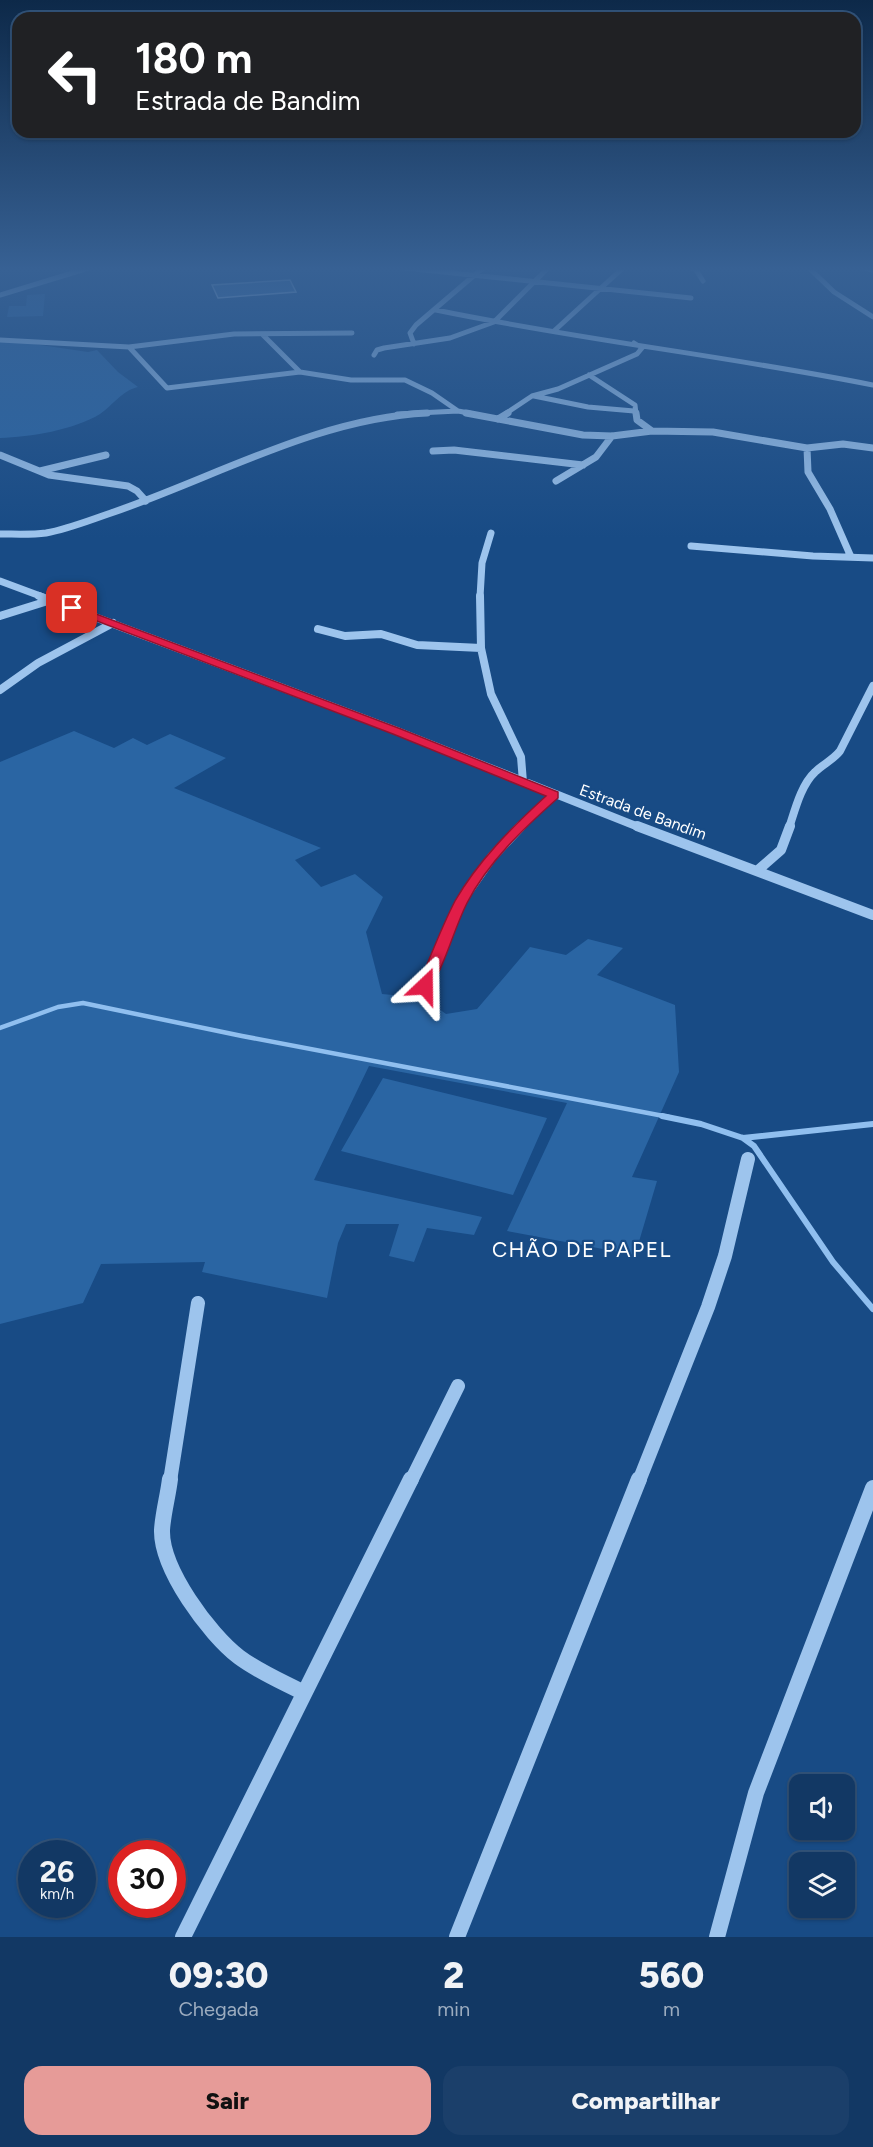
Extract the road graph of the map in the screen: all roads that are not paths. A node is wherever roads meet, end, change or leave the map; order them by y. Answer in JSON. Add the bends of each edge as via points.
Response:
{"nodes":[{"id":1,"x":139,"y":357,"type":"edge"},
{"id":2,"x":285,"y":357,"type":"edge"},
{"id":3,"x":628,"y":357,"type":"edge"},
{"id":4,"x":723,"y":357,"type":"edge"},
{"id":5,"x":300,"y":372,"type":"junction"},
{"id":6,"x":589,"y":375,"type":"junction"},
{"id":7,"x":873,"y":385,"type":"edge"},
{"id":8,"x":532,"y":396,"type":"junction"},
{"id":9,"x":458,"y":411,"type":"junction"},
{"id":10,"x":634,"y":411,"type":"junction"},
{"id":11,"x":498,"y":419,"type":"junction"},
{"id":12,"x":652,"y":430,"type":"junction"},
{"id":13,"x":612,"y":436,"type":"junction"},
{"id":14,"x":807,"y":448,"type":"junction"},
{"id":15,"x":873,"y":448,"type":"edge"},
{"id":16,"x":433,"y":451,"type":"dead end"},
{"id":17,"x":0,"y":455,"type":"edge"},
{"id":18,"x":106,"y":455,"type":"dead end"},
{"id":19,"x":583,"y":465,"type":"junction"},
{"id":20,"x":39,"y":471,"type":"junction"},
{"id":21,"x":556,"y":481,"type":"dead end"},
{"id":22,"x":146,"y":501,"type":"junction"},
{"id":23,"x":491,"y":532,"type":"dead end"},
{"id":24,"x":0,"y":534,"type":"edge"},
{"id":25,"x":692,"y":546,"type":"dead end"},
{"id":26,"x":851,"y":557,"type":"junction"},
{"id":27,"x":873,"y":558,"type":"edge"},
{"id":28,"x":0,"y":581,"type":"edge"},
{"id":29,"x":51,"y":600,"type":"junction"},
{"id":30,"x":0,"y":616,"type":"edge"},
{"id":31,"x":113,"y":623,"type":"junction"},
{"id":32,"x":318,"y":629,"type":"dead end"},
{"id":33,"x":481,"y":648,"type":"junction"},
{"id":34,"x":873,"y":686,"type":"edge"},
{"id":35,"x":0,"y":690,"type":"edge"},
{"id":36,"x":523,"y":782,"type":"junction"},
{"id":37,"x":554,"y":795,"type":"junction"},
{"id":38,"x":758,"y":870,"type":"junction"},
{"id":39,"x":873,"y":915,"type":"edge"},
{"id":40,"x":425,"y":986,"type":"dead end"},
{"id":41,"x":748,"y":1159,"type":"dead end"},
{"id":42,"x":198,"y":1303,"type":"dead end"},
{"id":43,"x":458,"y":1386,"type":"dead end"},
{"id":44,"x":873,"y":1488,"type":"edge"},
{"id":45,"x":304,"y":1693,"type":"junction"},
{"id":46,"x":183,"y":1937,"type":"edge"},
{"id":47,"x":457,"y":1937,"type":"edge"},
{"id":48,"x":717,"y":1937,"type":"edge"}],
"edges":[{"from":1,"to":5,"type":"street","via":[[167,388]]},
{"from":2,"to":5,"type":"street"},
{"from":3,"to":6,"type":"street"},
{"from":4,"to":7,"type":"street"},
{"from":5,"to":9,"type":"street","via":[[351,380],[405,380]]},
{"from":6,"to":8,"type":"street"},
{"from":6,"to":10,"type":"street","via":[[635,405]]},
{"from":8,"to":10,"type":"street"},
{"from":8,"to":11,"type":"street"},
{"from":9,"to":11,"type":"street"},
{"from":9,"to":22,"type":"street","via":[[397,414],[357,422]]},
{"from":10,"to":12,"type":"street","via":[[637,420]]},
{"from":11,"to":13,"type":"street","via":[[583,435]]},
{"from":12,"to":13,"type":"street"},
{"from":12,"to":14,"type":"street","via":[[713,432]]},
{"from":13,"to":19,"type":"street","via":[[603,452]]},
{"from":14,"to":15,"type":"street","via":[[843,444]]},
{"from":14,"to":26,"type":"street","via":[[808,472]]},
{"from":16,"to":19,"type":"street"},
{"from":17,"to":20,"type":"street"},
{"from":18,"to":20,"type":"street"},
{"from":19,"to":21,"type":"street"},
{"from":20,"to":22,"type":"street","via":[[128,486]]},
{"from":22,"to":24,"type":"street","via":[[53,531]]},
{"from":23,"to":33,"type":"street","via":[[480,585]]},
{"from":25,"to":26,"type":"street"},
{"from":26,"to":27,"type":"street"},
{"from":28,"to":29,"type":"street","name":"Estrada de Bandim"},
{"from":29,"to":30,"type":"street"},
{"from":29,"to":31,"type":"street","name":"Estrada de Bandim"},
{"from":31,"to":35,"type":"street","via":[[38,663]]},
{"from":31,"to":36,"type":"street","name":"Estrada de Bandim"},
{"from":32,"to":33,"type":"street","via":[[345,636],[381,634],[417,645]]},
{"from":33,"to":36,"type":"street","via":[[491,694],[521,757]]},
{"from":34,"to":38,"type":"street","via":[[840,751],[814,773],[806,787],[781,850]]},
{"from":36,"to":37,"type":"street","name":"Estrada de Bandim"},
{"from":37,"to":38,"type":"street","name":"Estrada de Bandim"},
{"from":37,"to":40,"type":"street","via":[[516,830],[474,881]]},
{"from":38,"to":39,"type":"street","name":"Estrada de Bandim"},
{"from":41,"to":47,"type":"street","via":[[708,1307]]},
{"from":42,"to":45,"type":"street","via":[[162,1531],[166,1554],[192,1606],[217,1635],[241,1659]]},
{"from":43,"to":45,"type":"street"},
{"from":44,"to":48,"type":"street","via":[[756,1793]]},
{"from":45,"to":46,"type":"street"}]}
